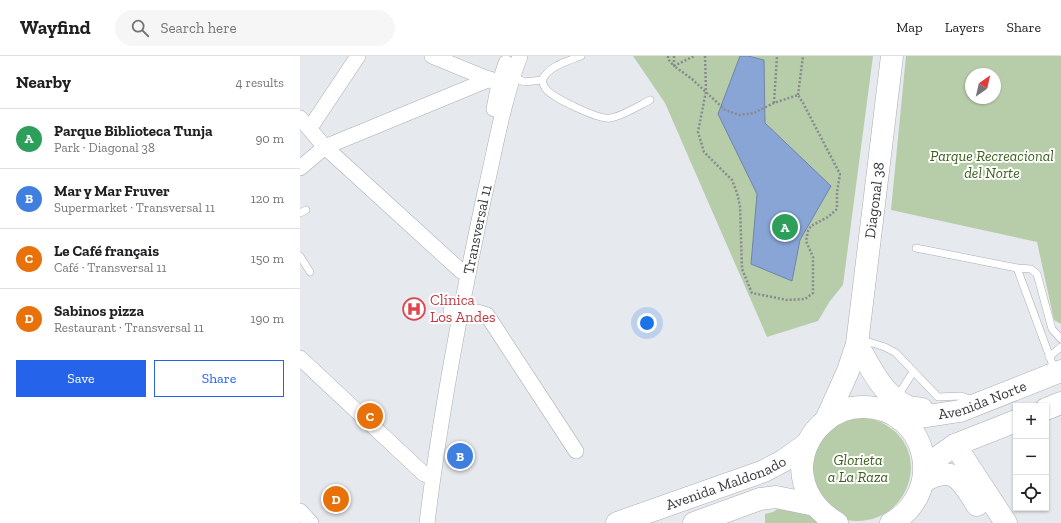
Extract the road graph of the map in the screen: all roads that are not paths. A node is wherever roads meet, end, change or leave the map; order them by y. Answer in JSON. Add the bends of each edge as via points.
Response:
{"nodes":[{"id":1,"x":358,"y":56,"type":"edge"},
{"id":2,"x":432,"y":56,"type":"edge"},
{"id":3,"x":509,"y":56,"type":"edge"},
{"id":4,"x":520,"y":56,"type":"edge"},
{"id":5,"x":581,"y":56,"type":"edge"},
{"id":6,"x":892,"y":56,"type":"edge"},
{"id":7,"x":542,"y":80,"type":"junction"},
{"id":8,"x":502,"y":82,"type":"junction"},
{"id":9,"x":650,"y":100,"type":"dead end"},
{"id":10,"x":305,"y":123,"type":"edge"},
{"id":11,"x":325,"y":147,"type":"junction"},
{"id":12,"x":300,"y":168,"type":"edge"},
{"id":13,"x":916,"y":248,"type":"dead end"},
{"id":14,"x":300,"y":256,"type":"edge"},
{"id":15,"x":1017,"y":268,"type":"junction"},
{"id":16,"x":310,"y":272,"type":"dead end"},
{"id":17,"x":465,"y":272,"type":"junction"},
{"id":18,"x":456,"y":311,"type":"junction"},
{"id":19,"x":1061,"y":339,"type":"edge"},
{"id":20,"x":857,"y":341,"type":"junction"},
{"id":21,"x":1061,"y":347,"type":"edge"},
{"id":22,"x":300,"y":358,"type":"edge"},
{"id":23,"x":1056,"y":367,"type":"edge"},
{"id":24,"x":913,"y":372,"type":"junction"},
{"id":25,"x":1061,"y":403,"type":"edge"},
{"id":26,"x":970,"y":407,"type":"junction"},
{"id":27,"x":1049,"y":408,"type":"edge"},
{"id":28,"x":894,"y":410,"type":"junction"},
{"id":29,"x":826,"y":420,"type":"junction"},
{"id":30,"x":1013,"y":422,"type":"edge"},
{"id":31,"x":808,"y":443,"type":"junction"},
{"id":32,"x":955,"y":445,"type":"junction"},
{"id":33,"x":576,"y":451,"type":"dead end"},
{"id":34,"x":428,"y":476,"type":"junction"},
{"id":35,"x":924,"y":477,"type":"junction"},
{"id":36,"x":815,"y":505,"type":"junction"},
{"id":37,"x":417,"y":523,"type":"edge"},
{"id":38,"x":427,"y":523,"type":"edge"},
{"id":39,"x":617,"y":523,"type":"edge"},
{"id":40,"x":694,"y":523,"type":"edge"},
{"id":41,"x":836,"y":523,"type":"edge"},
{"id":42,"x":891,"y":523,"type":"edge"},
{"id":43,"x":989,"y":523,"type":"edge"},
{"id":44,"x":1006,"y":523,"type":"edge"}],
"edges":[{"from":1,"to":10,"type":"street"},
{"from":2,"to":8,"type":"street"},
{"from":3,"to":8,"type":"street","name":"Transversal 11"},
{"from":4,"to":8,"type":"street","name":"Transversal 11"},
{"from":5,"to":7,"type":"lane","via":[[551,68]]},
{"from":6,"to":20,"type":"main road","name":"Diagonal 38"},
{"from":7,"to":8,"type":"lane"},
{"from":7,"to":9,"type":"lane","via":[[546,89],[556,96],[593,115],[606,118],[613,118]]},
{"from":8,"to":11,"type":"street"},
{"from":8,"to":17,"type":"street","name":"Transversal 11"},
{"from":10,"to":11,"type":"street"},
{"from":11,"to":12,"type":"street"},
{"from":11,"to":17,"type":"street"},
{"from":13,"to":15,"type":"lane"},
{"from":14,"to":16,"type":"lane"},
{"from":15,"to":19,"type":"lane","via":[[1031,269],[1037,274],[1052,330]]},
{"from":15,"to":23,"type":"lane"},
{"from":17,"to":18,"type":"street","name":"Transversal 11"},
{"from":18,"to":33,"type":"street","via":[[487,315]]},
{"from":18,"to":34,"type":"street","name":"Transversal 11"},
{"from":20,"to":24,"type":"lane","via":[[885,347],[896,354]]},
{"from":20,"to":28,"type":"main road","name":"Diagonal 38","via":[[861,368],[870,392]]},
{"from":20,"to":29,"type":"main road","name":"Diagonal 38","via":[[848,371]]},
{"from":21,"to":23,"type":"lane"},
{"from":22,"to":34,"type":"street"},
{"from":23,"to":26,"type":"main road","name":"Avenida Norte"},
{"from":24,"to":26,"type":"lane","via":[[936,400],[961,396],[972,399]]},
{"from":24,"to":28,"type":"lane"},
{"from":25,"to":27,"type":"main road"},
{"from":26,"to":28,"type":"main road","name":"Avenida Norte"},
{"from":28,"to":29,"type":"main road","name":"Avenida Norte","via":[[867,407],[850,409]]},
{"from":28,"to":35,"type":"main road","name":"Diagonal 38","via":[[919,443],[923,452]]},
{"from":29,"to":31,"type":"main road","via":[[812,434]]},
{"from":30,"to":32,"type":"main road","name":"Avenida Norte"},
{"from":31,"to":36,"type":"main road","via":[[802,461],[802,471],[806,489]]},
{"from":31,"to":39,"type":"main road","name":"Avenida Maldonado","via":[[764,471]]},
{"from":32,"to":35,"type":"main road","name":"Avenida Norte","via":[[938,457]]},
{"from":32,"to":44,"type":"main road"},
{"from":34,"to":37,"type":"street","name":"Transversal 11"},
{"from":34,"to":38,"type":"street","name":"Transversal 11"},
{"from":35,"to":42,"type":"main road","via":[[918,496],[909,510]]},
{"from":35,"to":43,"type":"main road","via":[[938,474],[956,477],[964,484]]},
{"from":36,"to":40,"type":"main road","name":"Avenida Maldonado","via":[[776,497],[760,499]]},
{"from":36,"to":41,"type":"main road"}]}
